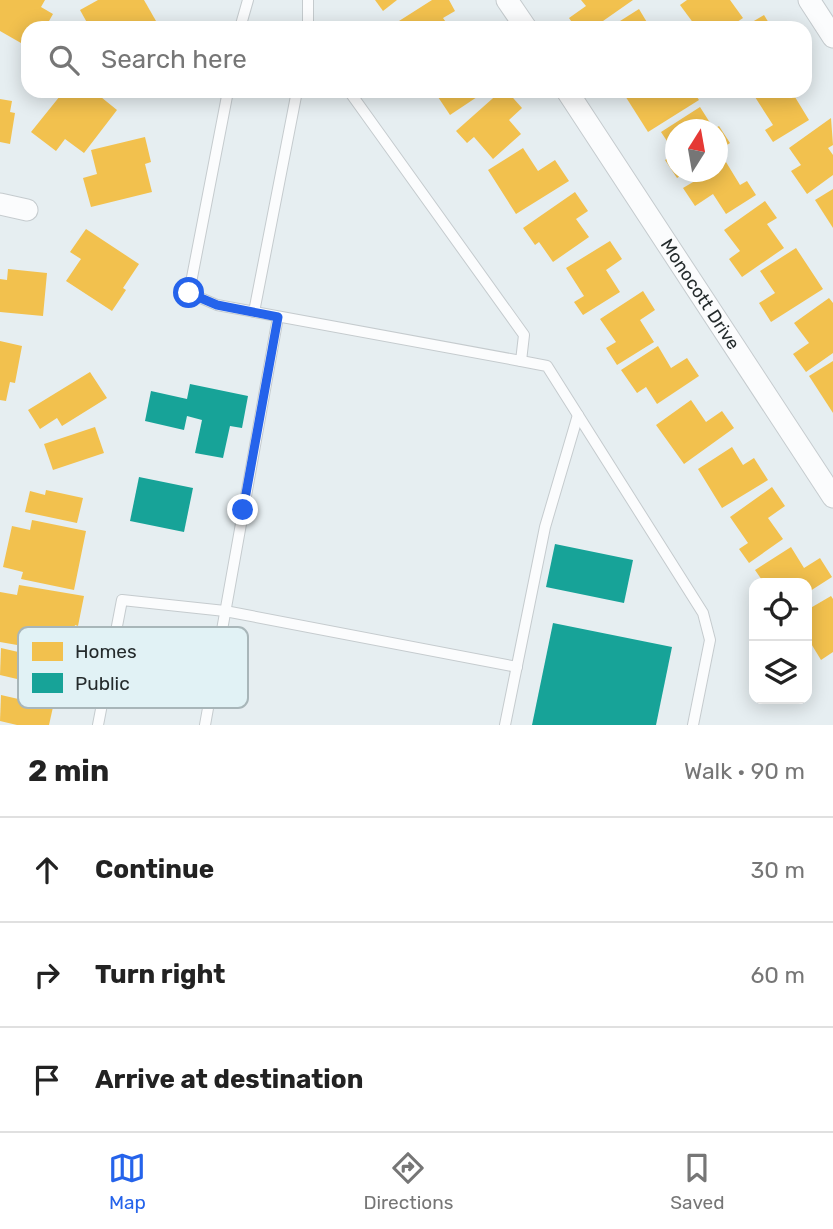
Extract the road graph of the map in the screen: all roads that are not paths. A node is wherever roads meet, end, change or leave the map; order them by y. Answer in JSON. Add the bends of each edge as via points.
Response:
{"nodes":[{"id":1,"x":248,"y":0,"type":"edge"},
{"id":2,"x":308,"y":0,"type":"edge"},
{"id":3,"x":507,"y":0,"type":"edge"},
{"id":4,"x":809,"y":0,"type":"edge"},
{"id":5,"x":242,"y":21,"type":"edge"},
{"id":6,"x":308,"y":21,"type":"edge"},
{"id":7,"x":521,"y":21,"type":"edge"},
{"id":8,"x":833,"y":37,"type":"edge"},
{"id":9,"x":227,"y":98,"type":"edge"},
{"id":10,"x":296,"y":98,"type":"edge"},
{"id":11,"x":354,"y":98,"type":"edge"},
{"id":12,"x":572,"y":98,"type":"edge"},
{"id":13,"x":0,"y":204,"type":"edge"},
{"id":14,"x":27,"y":210,"type":"dead end"},
{"id":15,"x":254,"y":312,"type":"junction"},
{"id":16,"x":278,"y":317,"type":"junction"},
{"id":17,"x":521,"y":361,"type":"junction"},
{"id":18,"x":578,"y":415,"type":"junction"},
{"id":19,"x":833,"y":497,"type":"edge"},
{"id":20,"x":225,"y":611,"type":"junction"},
{"id":21,"x":117,"y":627,"type":"edge"},
{"id":22,"x":222,"y":627,"type":"edge"},
{"id":23,"x":517,"y":667,"type":"junction"},
{"id":24,"x":505,"y":725,"type":"edge"},
{"id":25,"x":693,"y":725,"type":"edge"}],
"edges":[{"from":1,"to":5,"type":"lane"},
{"from":2,"to":6,"type":"lane"},
{"from":3,"to":7,"type":"street"},
{"from":4,"to":8,"type":"street"},
{"from":9,"to":15,"type":"lane","via":[[189,293],[217,305]]},
{"from":10,"to":15,"type":"lane"},
{"from":11,"to":17,"type":"lane","via":[[524,335]]},
{"from":12,"to":19,"type":"street","name":"Monocott Drive"},
{"from":13,"to":14,"type":"street"},
{"from":15,"to":16,"type":"lane"},
{"from":16,"to":17,"type":"lane"},
{"from":16,"to":20,"type":"lane"},
{"from":17,"to":18,"type":"lane","via":[[547,366]]},
{"from":18,"to":23,"type":"lane","via":[[545,527]]},
{"from":18,"to":25,"type":"lane","via":[[703,613],[710,640]]},
{"from":20,"to":21,"type":"lane","via":[[122,600]]},
{"from":20,"to":22,"type":"lane"},
{"from":20,"to":23,"type":"lane"},
{"from":23,"to":24,"type":"lane"}]}
